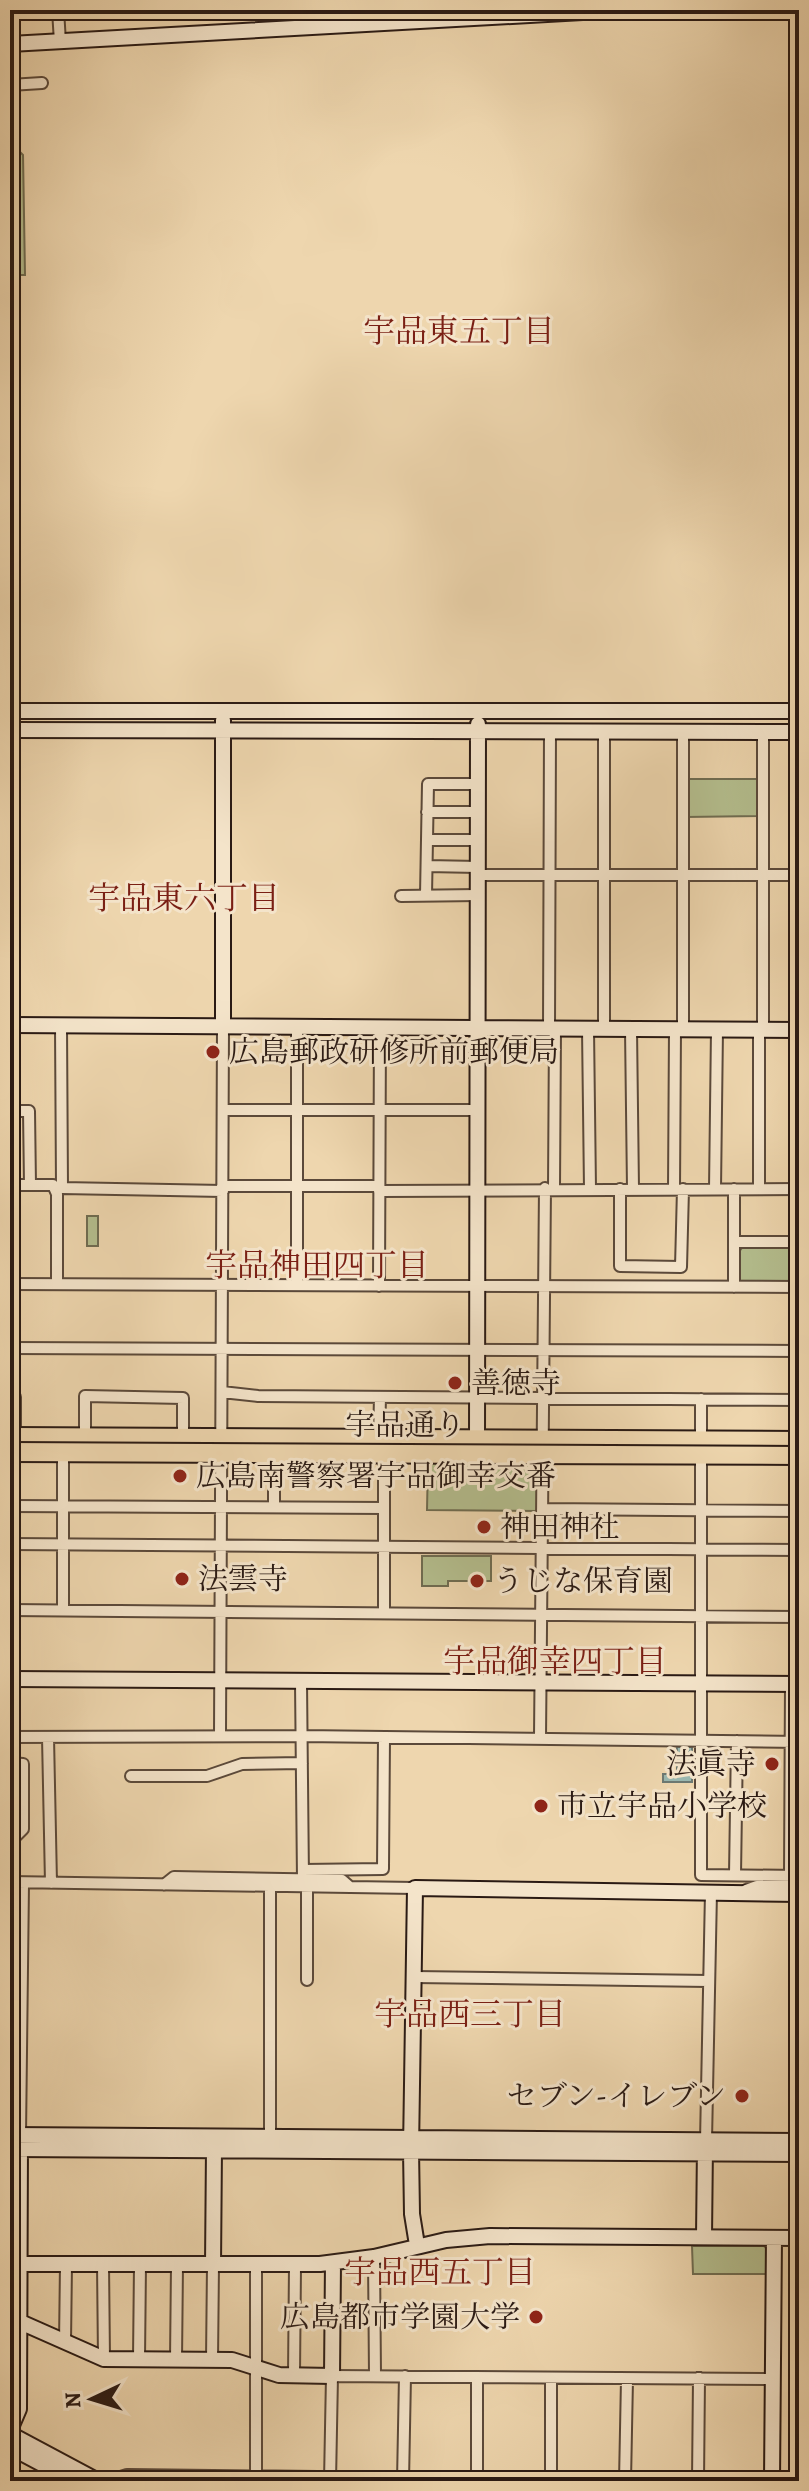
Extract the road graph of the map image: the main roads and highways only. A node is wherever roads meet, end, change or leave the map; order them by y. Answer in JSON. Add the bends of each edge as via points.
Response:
{"nodes":[{"id":1,"x":799,"y":1441,"type":"edge"},
{"id":2,"x":12,"y":1442,"type":"edge"},
{"id":3,"x":222,"y":1445,"type":"junction"},
{"id":4,"x":382,"y":1446,"type":"junction"},
{"id":5,"x":702,"y":1447,"type":"junction"},
{"id":6,"x":799,"y":1455,"type":"edge"}],
"edges":[{"from":1,"to":5,"type":"highway","name":"宇品通り"},
{"from":2,"to":3,"type":"highway","name":"宇品通り","via":[[183,1439]]},
{"from":2,"to":3,"type":"highway","name":"宇品通り","via":[[63,1452]]},
{"from":3,"to":4,"type":"highway","name":"宇品通り"},
{"from":3,"to":4,"type":"highway","name":"宇品通り","via":[[274,1452]]},
{"from":4,"to":5,"type":"highway","name":"宇品通り"},
{"from":5,"to":6,"type":"highway","name":"宇品通り"}]}
